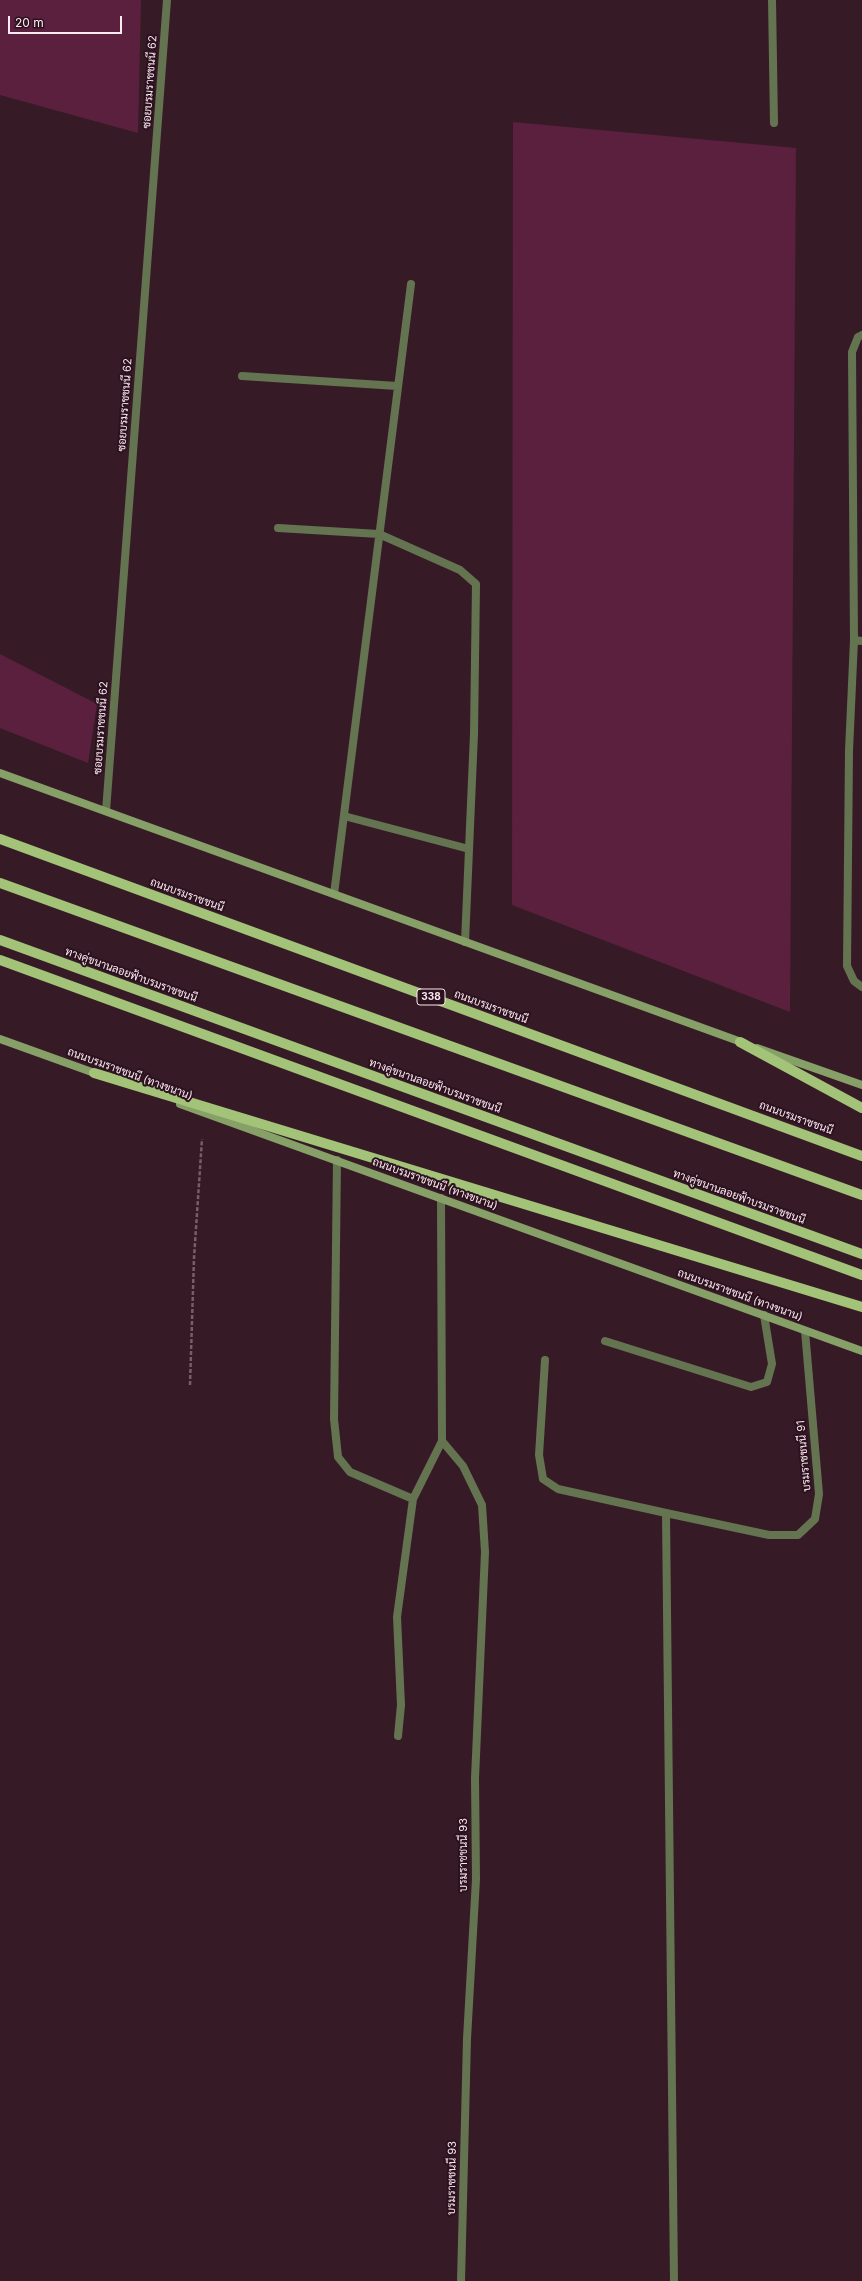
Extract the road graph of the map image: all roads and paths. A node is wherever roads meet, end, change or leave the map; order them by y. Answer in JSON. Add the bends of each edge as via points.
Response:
{"nodes":[{"id":1,"x":167,"y":0,"type":"edge"},
{"id":2,"x":772,"y":0,"type":"edge"},
{"id":3,"x":774,"y":123,"type":"dead end"},
{"id":4,"x":411,"y":284,"type":"dead end"},
{"id":5,"x":862,"y":335,"type":"edge"},
{"id":6,"x":242,"y":376,"type":"dead end"},
{"id":7,"x":398,"y":386,"type":"junction"},
{"id":8,"x":278,"y":528,"type":"dead end"},
{"id":9,"x":379,"y":534,"type":"junction"},
{"id":10,"x":858,"y":641,"type":"edge"},
{"id":11,"x":0,"y":773,"type":"edge"},
{"id":12,"x":106,"y":811,"type":"junction"},
{"id":13,"x":344,"y":816,"type":"junction"},
{"id":14,"x":0,"y":839,"type":"edge"},
{"id":15,"x":469,"y":849,"type":"junction"},
{"id":16,"x":0,"y":883,"type":"edge"},
{"id":17,"x":334,"y":894,"type":"junction"},
{"id":18,"x":0,"y":940,"type":"edge"},
{"id":19,"x":465,"y":942,"type":"junction"},
{"id":20,"x":0,"y":960,"type":"edge"},
{"id":21,"x":862,"y":987,"type":"edge"},
{"id":22,"x":0,"y":1039,"type":"edge"},
{"id":23,"x":740,"y":1042,"type":"junction"},
{"id":24,"x":94,"y":1073,"type":"junction"},
{"id":25,"x":862,"y":1085,"type":"edge"},
{"id":26,"x":862,"y":1108,"type":"edge"},
{"id":27,"x":203,"y":1112,"type":"junction"},
{"id":28,"x":862,"y":1156,"type":"edge"},
{"id":29,"x":336,"y":1160,"type":"junction"},
{"id":30,"x":862,"y":1195,"type":"edge"},
{"id":31,"x":441,"y":1198,"type":"junction"},
{"id":32,"x":862,"y":1254,"type":"edge"},
{"id":33,"x":862,"y":1276,"type":"edge"},
{"id":34,"x":862,"y":1307,"type":"edge"},
{"id":35,"x":764,"y":1315,"type":"junction"},
{"id":36,"x":805,"y":1331,"type":"junction"},
{"id":37,"x":605,"y":1341,"type":"dead end"},
{"id":38,"x":862,"y":1351,"type":"edge"},
{"id":39,"x":545,"y":1360,"type":"dead end"},
{"id":40,"x":190,"y":1385,"type":"dead end"},
{"id":41,"x":442,"y":1441,"type":"junction"},
{"id":42,"x":414,"y":1499,"type":"junction"},
{"id":43,"x":666,"y":1513,"type":"junction"},
{"id":44,"x":398,"y":1736,"type":"dead end"},
{"id":45,"x":461,"y":2281,"type":"edge"},
{"id":46,"x":674,"y":2281,"type":"edge"}],
"edges":[{"from":1,"to":12,"type":"street","name":"ซอยบรมราชชนนี 62"},
{"from":2,"to":3,"type":"street"},
{"from":4,"to":7,"type":"street"},
{"from":5,"to":10,"type":"street","via":[[858,337],[852,352]]},
{"from":6,"to":7,"type":"street"},
{"from":7,"to":9,"type":"street"},
{"from":8,"to":9,"type":"street"},
{"from":9,"to":13,"type":"street"},
{"from":9,"to":15,"type":"street","via":[[460,570],[476,584]]},
{"from":10,"to":21,"type":"street","via":[[849,759],[847,966],[854,982]]},
{"from":11,"to":12,"type":"main road"},
{"from":12,"to":17,"type":"main road"},
{"from":13,"to":15,"type":"street"},
{"from":13,"to":17,"type":"street"},
{"from":14,"to":28,"type":"main road","name":"ถนนบรมราชชนนี","number":"338"},
{"from":15,"to":19,"type":"street"},
{"from":16,"to":30,"type":"main road"},
{"from":17,"to":19,"type":"main road"},
{"from":18,"to":32,"type":"main road","name":"ทางคู่ขนานลอยฟ้าบรมราชชนนี"},
{"from":19,"to":23,"type":"main road"},
{"from":20,"to":33,"type":"main road"},
{"from":22,"to":24,"type":"main road","name":"ถนนบรมราชชนนี (ทางขนาน)"},
{"from":23,"to":25,"type":"main road"},
{"from":23,"to":26,"type":"main road"},
{"from":24,"to":27,"type":"main road","name":"ถนนบรมราชชนนี (ทางขนาน)"},
{"from":24,"to":34,"type":"main road"},
{"from":27,"to":29,"type":"main road","name":"ถนนบรมราชชนนี (ทางขนาน)"},
{"from":27,"to":40,"type":"path","via":[[194,1258]]},
{"from":29,"to":31,"type":"main road","name":"ถนนบรมราชชนนี (ทางขนาน)"},
{"from":29,"to":42,"type":"street","via":[[334,1412],[338,1456],[350,1472]]},
{"from":31,"to":35,"type":"main road","name":"ถนนบรมราชชนนี (ทางขนาน)"},
{"from":31,"to":41,"type":"street"},
{"from":35,"to":36,"type":"main road","name":"ถนนบรมราชชนนี (ทางขนาน)"},
{"from":35,"to":37,"type":"street","via":[[772,1364],[767,1382],[750,1387]]},
{"from":36,"to":38,"type":"main road","name":"ถนนบรมราชชนนี (ทางขนาน)"},
{"from":36,"to":43,"type":"street","name":"บรมราชชนนี 91","via":[[819,1494],[815,1520],[798,1535],[769,1535]]},
{"from":39,"to":43,"type":"street","name":"บรมราชชนนี 91","via":[[539,1455],[543,1479],[558,1489]]},
{"from":41,"to":42,"type":"street"},
{"from":41,"to":45,"type":"street","name":"บรมราชชนนี 93","via":[[464,1466],[482,1505],[485,1552],[475,1778],[476,1879],[467,2039]]},
{"from":42,"to":44,"type":"street","via":[[397,1617],[401,1706]]},
{"from":43,"to":46,"type":"street"}]}
